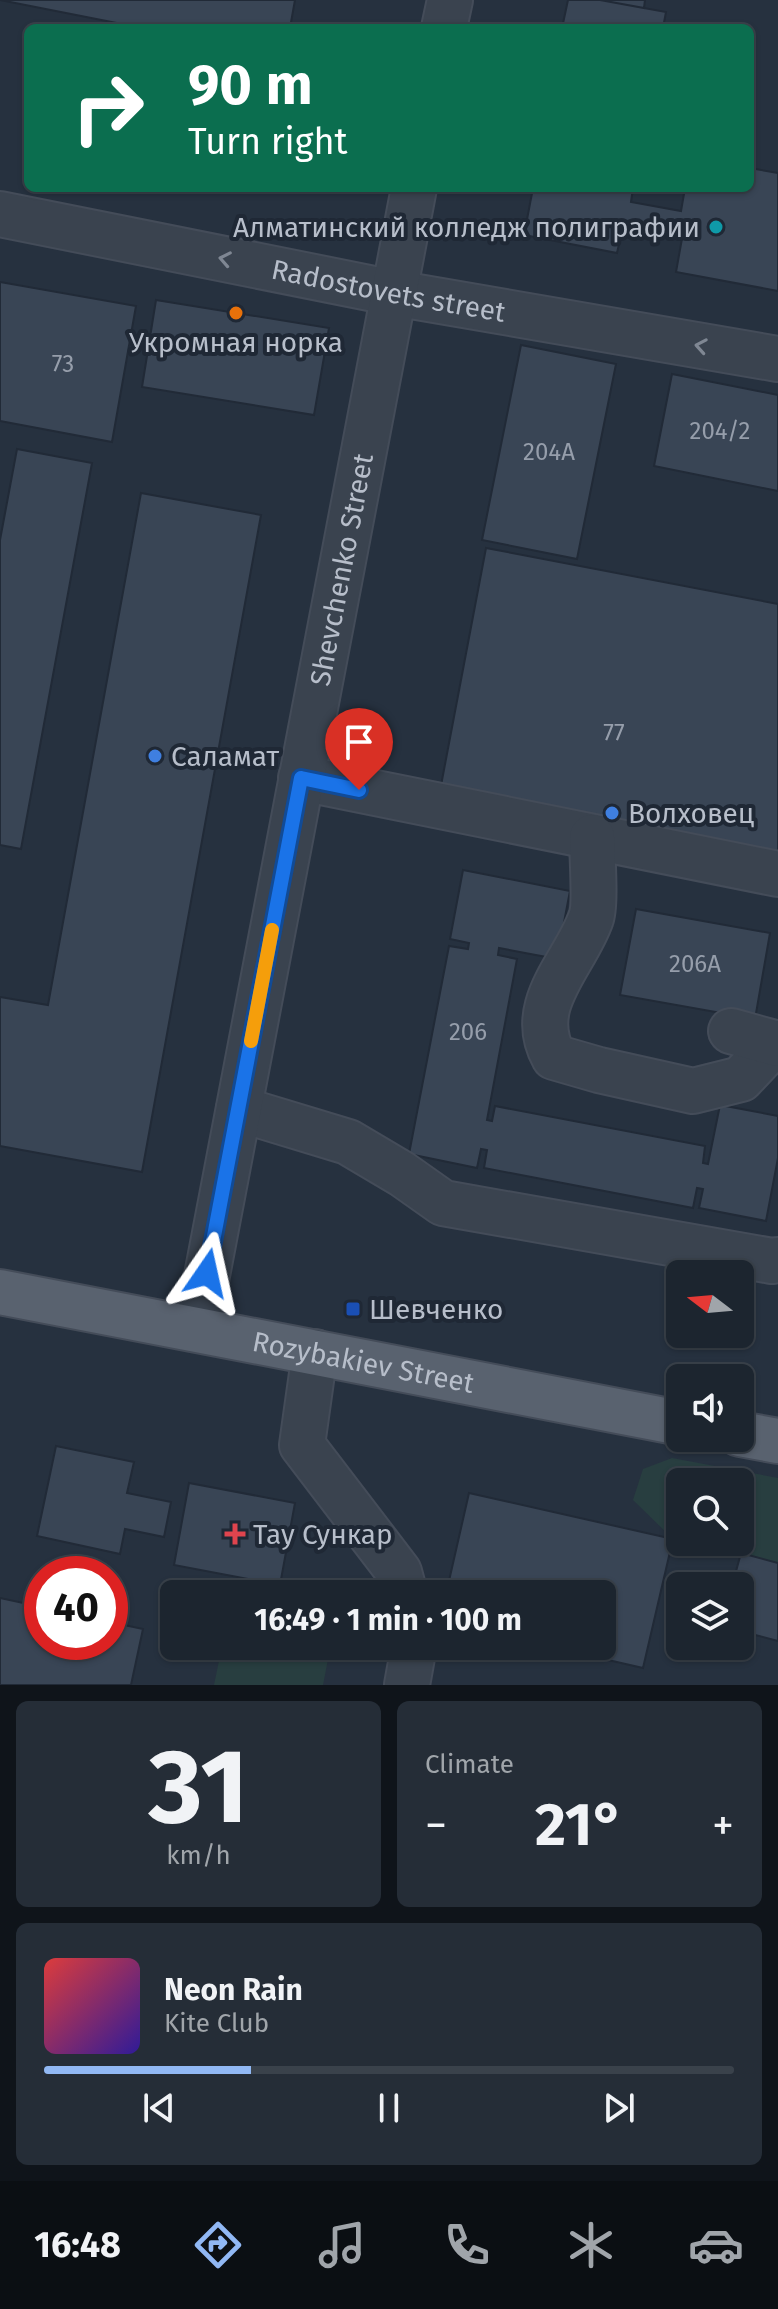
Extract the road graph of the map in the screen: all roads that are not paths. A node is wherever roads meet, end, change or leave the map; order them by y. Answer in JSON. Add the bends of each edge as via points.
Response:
{"nodes":[{"id":1,"x":450,"y":0,"type":"edge"},
{"id":2,"x":445,"y":24,"type":"edge"},
{"id":3,"x":413,"y":192,"type":"edge"},
{"id":4,"x":0,"y":214,"type":"edge"},
{"id":5,"x":394,"y":293,"type":"junction"},
{"id":6,"x":778,"y":359,"type":"edge"},
{"id":7,"x":301,"y":778,"type":"junction"},
{"id":8,"x":592,"y":837,"type":"junction"},
{"id":9,"x":778,"y":874,"type":"edge"},
{"id":10,"x":731,"y":1031,"type":"dead end"},
{"id":11,"x":777,"y":1044,"type":"edge"},
{"id":12,"x":239,"y":1109,"type":"junction"},
{"id":13,"x":778,"y":1260,"type":"edge"},
{"id":14,"x":0,"y":1292,"type":"edge"},
{"id":15,"x":197,"y":1328,"type":"junction"},
{"id":16,"x":315,"y":1352,"type":"junction"},
{"id":17,"x":666,"y":1420,"type":"edge"},
{"id":18,"x":754,"y":1437,"type":"edge"},
{"id":19,"x":778,"y":1441,"type":"edge"},
{"id":20,"x":401,"y":1580,"type":"edge"},
{"id":21,"x":411,"y":1660,"type":"edge"},
{"id":22,"x":407,"y":1685,"type":"edge"}],
"edges":[{"from":1,"to":2,"type":"street"},
{"from":3,"to":5,"type":"street","name":"Shevchenko Street"},
{"from":5,"to":4,"type":"street","name":"Radostovets street","one_way":true},
{"from":6,"to":5,"type":"street","name":"Radostovets street","one_way":true},
{"from":5,"to":7,"type":"street","name":"Shevchenko Street"},
{"from":7,"to":8,"type":"street"},
{"from":7,"to":12,"type":"street","name":"Shevchenko Street"},
{"from":8,"to":9,"type":"street"},
{"from":8,"to":11,"type":"street","via":[[593,916],[553,987],[544,1028],[554,1057],[693,1091],[741,1079]]},
{"from":10,"to":11,"type":"street"},
{"from":12,"to":13,"type":"street","via":[[348,1142],[443,1203]]},
{"from":12,"to":15,"type":"street","name":"Shevchenko Street"},
{"from":14,"to":15,"type":"main road","name":"Rozybakiev Street"},
{"from":15,"to":16,"type":"main road","name":"Rozybakiev Street"},
{"from":16,"to":17,"type":"main road","name":"Rozybakiev Street"},
{"from":16,"to":20,"type":"street","via":[[302,1445]]},
{"from":18,"to":19,"type":"main road"},
{"from":21,"to":22,"type":"street"}]}
